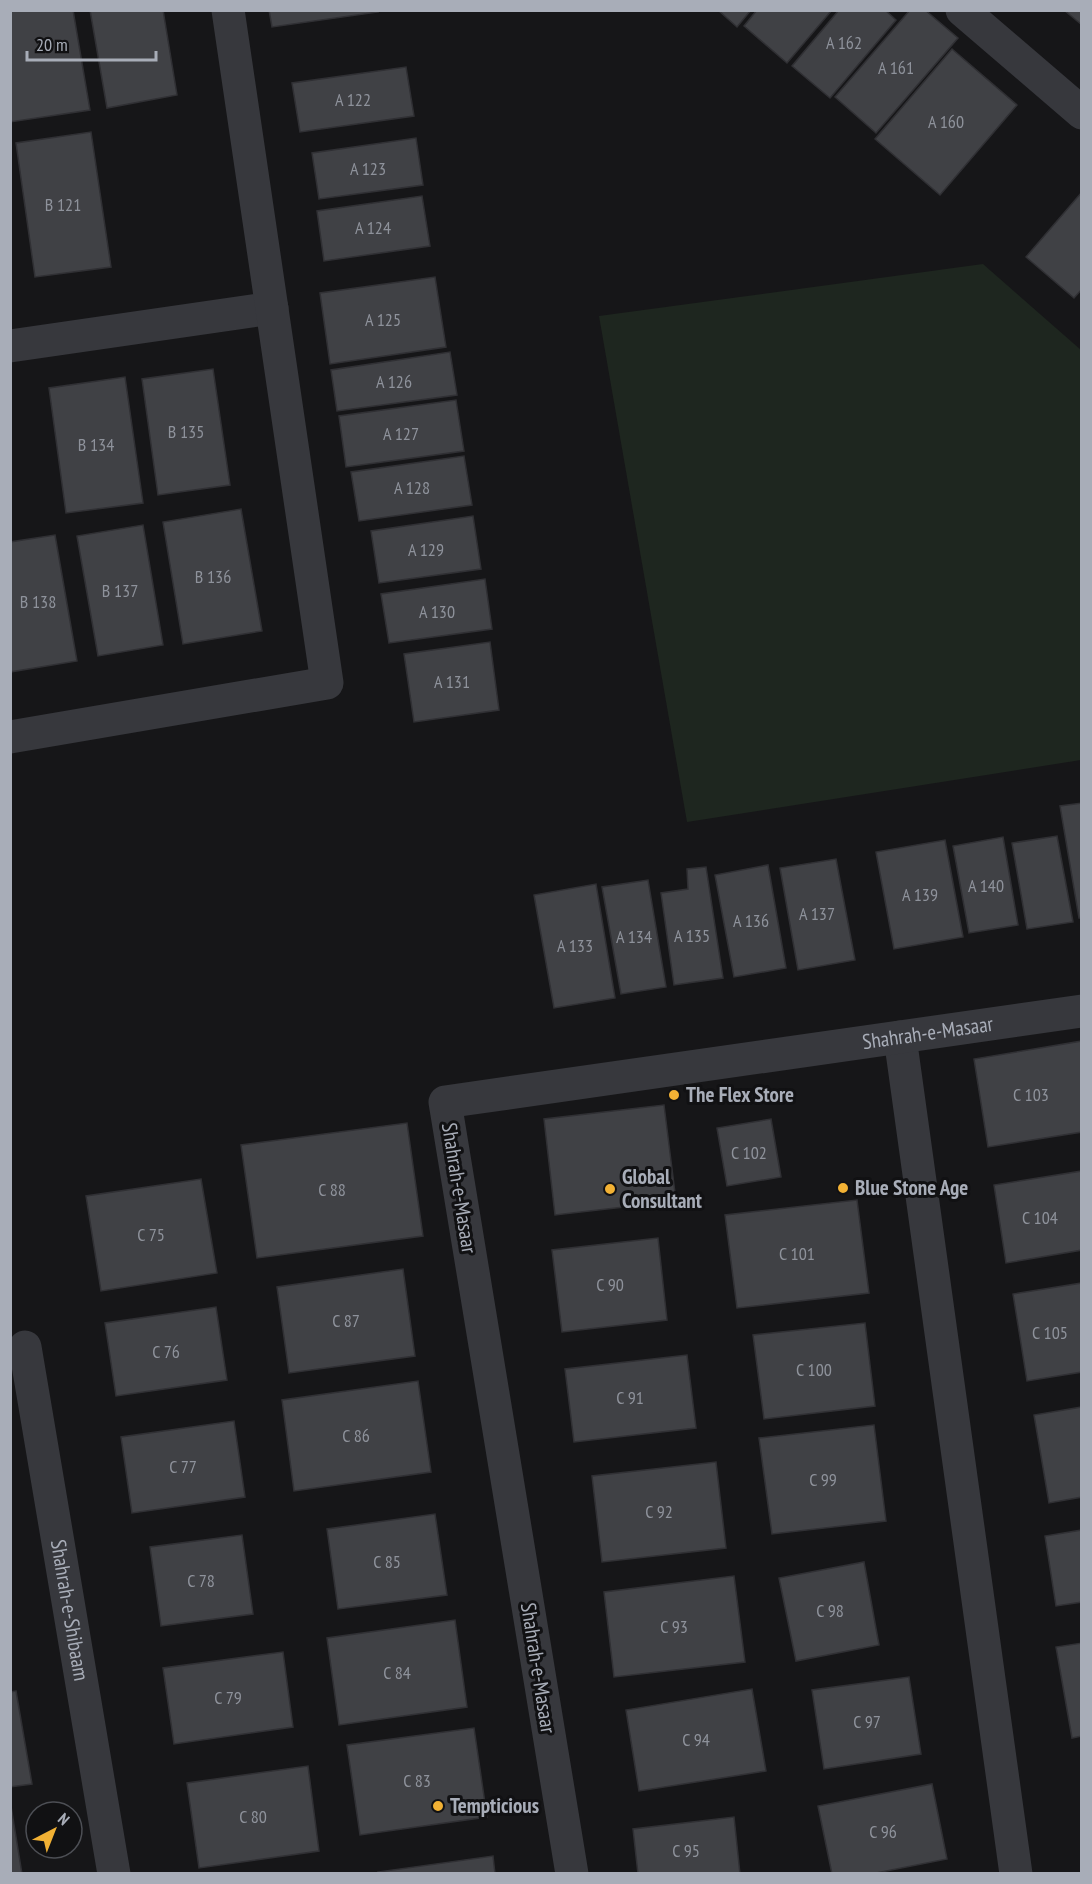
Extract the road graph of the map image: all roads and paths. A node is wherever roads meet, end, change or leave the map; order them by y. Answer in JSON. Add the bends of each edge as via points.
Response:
{"nodes":[{"id":1,"x":228,"y":10,"type":"edge"},
{"id":2,"x":962,"y":10,"type":"edge"},
{"id":3,"x":1082,"y":113,"type":"edge"},
{"id":4,"x":272,"y":309,"type":"junction"},
{"id":5,"x":10,"y":346,"type":"edge"},
{"id":6,"x":10,"y":737,"type":"edge"},
{"id":7,"x":1082,"y":1011,"type":"edge"},
{"id":8,"x":900,"y":1037,"type":"junction"},
{"id":9,"x":25,"y":1347,"type":"dead end"},
{"id":10,"x":114,"y":1874,"type":"edge"},
{"id":11,"x":572,"y":1874,"type":"edge"},
{"id":12,"x":1016,"y":1874,"type":"edge"}],
"edges":[{"from":1,"to":4,"type":"street"},
{"from":2,"to":3,"type":"street"},
{"from":4,"to":5,"type":"street"},
{"from":4,"to":6,"type":"street","via":[[327,683]]},
{"from":7,"to":8,"type":"street","name":"Shahrah-e-Masaar"},
{"from":8,"to":11,"type":"street","name":"Shahrah-e-Masaar","via":[[444,1102]]},
{"from":8,"to":12,"type":"street"},
{"from":9,"to":10,"type":"street","name":"Shahrah-e-Shibaam"}]}
